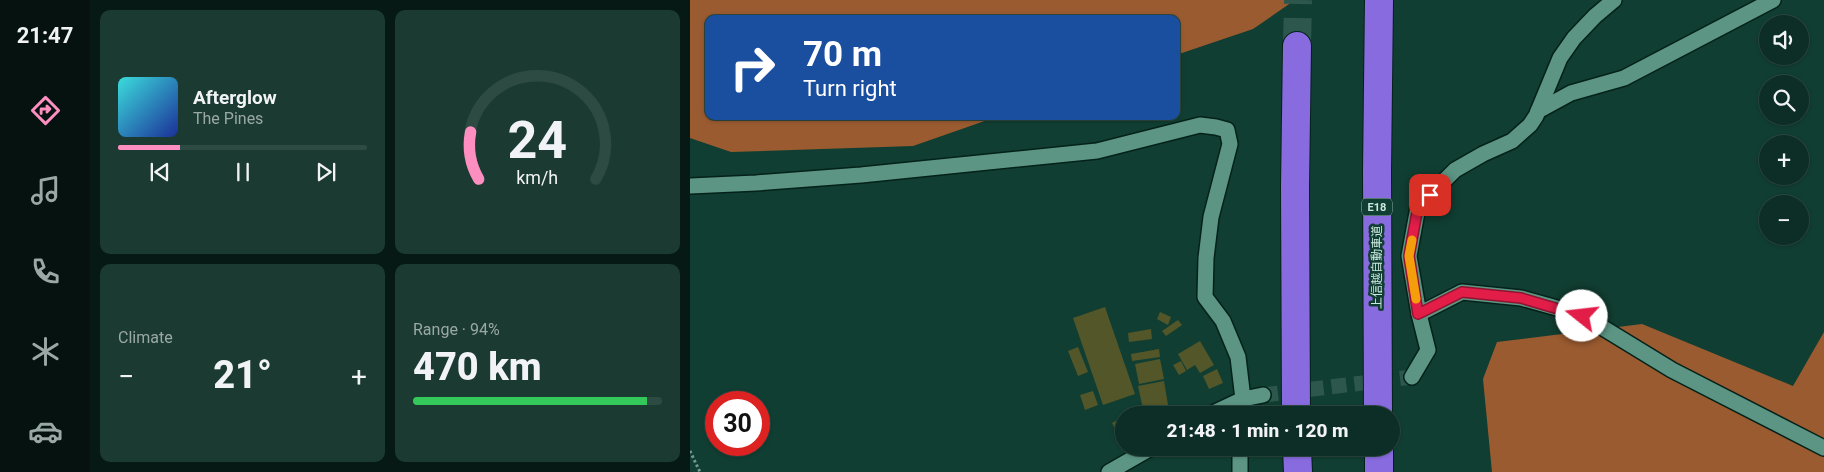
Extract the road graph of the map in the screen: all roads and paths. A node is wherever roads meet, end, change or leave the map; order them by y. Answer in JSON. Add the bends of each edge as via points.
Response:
{"nodes":[{"id":1,"x":1379,"y":0,"type":"edge"},
{"id":2,"x":1614,"y":0,"type":"edge"},
{"id":3,"x":1773,"y":0,"type":"edge"},
{"id":4,"x":1297,"y":46,"type":"tunnel mouth"},
{"id":5,"x":1538,"y":111,"type":"junction"},
{"id":6,"x":690,"y":186,"type":"edge"},
{"id":7,"x":1418,"y":314,"type":"junction"},
{"id":8,"x":1412,"y":377,"type":"dead end"},
{"id":9,"x":1262,"y":395,"type":"tunnel mouth"},
{"id":10,"x":1243,"y":400,"type":"junction"},
{"id":11,"x":1229,"y":406,"type":"edge"},
{"id":12,"x":1243,"y":406,"type":"edge"},
{"id":13,"x":1296,"y":406,"type":"edge"},
{"id":14,"x":1378,"y":406,"type":"edge"},
{"id":15,"x":1824,"y":448,"type":"edge"},
{"id":16,"x":690,"y":451,"type":"edge"},
{"id":17,"x":1138,"y":456,"type":"edge"},
{"id":18,"x":1240,"y":456,"type":"edge"},
{"id":19,"x":1297,"y":456,"type":"edge"},
{"id":20,"x":1379,"y":456,"type":"edge"},
{"id":21,"x":700,"y":472,"type":"edge"},
{"id":22,"x":1109,"y":472,"type":"edge"},
{"id":23,"x":1240,"y":472,"type":"edge"},
{"id":24,"x":1298,"y":472,"type":"edge"},
{"id":25,"x":1379,"y":472,"type":"edge"}],
"edges":[{"from":1,"to":14,"type":"highway","name":"上信越自動車道","number":"E18"},
{"from":2,"to":5,"type":"street","via":[[1574,38],[1560,58]]},
{"from":3,"to":5,"type":"street","via":[[1624,78],[1571,93]]},
{"from":4,"to":13,"type":"highway"},
{"from":5,"to":7,"type":"street","via":[[1530,125],[1512,141],[1455,170],[1418,207],[1409,256]]},
{"from":6,"to":10,"type":"street","via":[[860,176],[1097,151],[1200,125],[1227,130],[1230,144],[1211,217],[1205,298],[1223,321],[1238,356]]},
{"from":7,"to":8,"type":"street","via":[[1428,350]]},
{"from":7,"to":15,"type":"street","via":[[1462,292],[1521,298],[1582,316],[1672,370]]},
{"from":9,"to":10,"type":"street"},
{"from":10,"to":11,"type":"street"},
{"from":10,"to":12,"type":"street"},
{"from":16,"to":21,"type":"path"},
{"from":17,"to":22,"type":"street"},
{"from":18,"to":23,"type":"street"},
{"from":19,"to":24,"type":"highway"},
{"from":20,"to":25,"type":"highway"}]}
